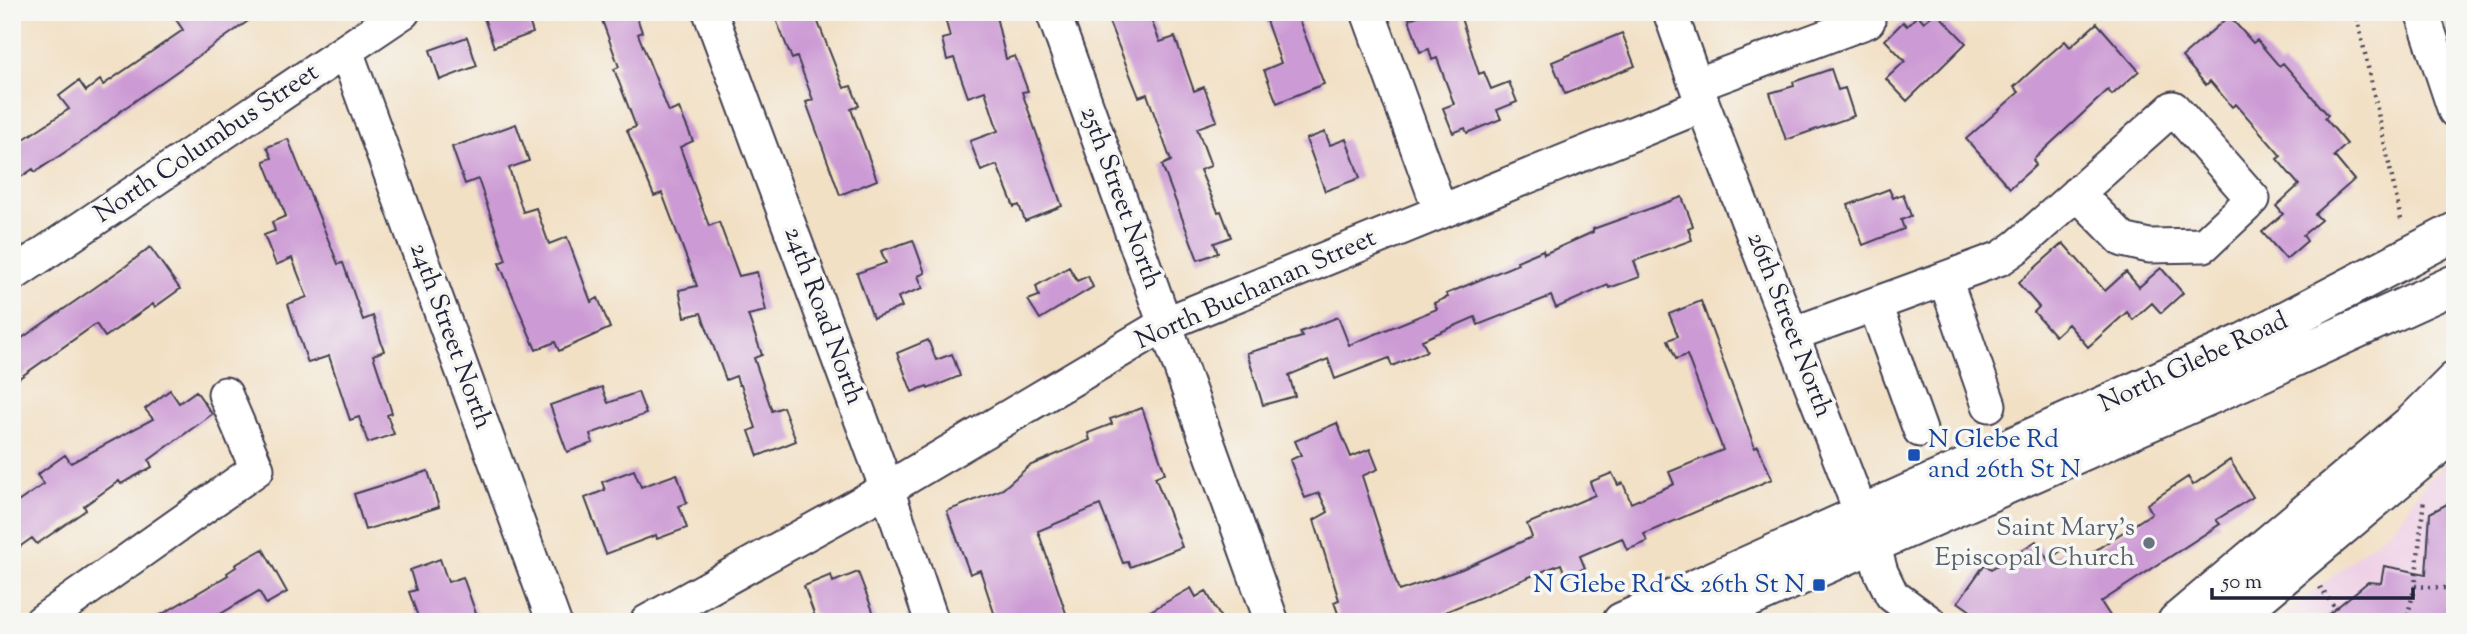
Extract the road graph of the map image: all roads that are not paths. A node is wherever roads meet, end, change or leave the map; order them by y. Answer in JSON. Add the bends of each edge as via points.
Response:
{"nodes":[{"id":1,"x":402,"y":12,"type":"edge"},
{"id":2,"x":710,"y":12,"type":"edge"},
{"id":3,"x":1053,"y":12,"type":"edge"},
{"id":4,"x":1368,"y":12,"type":"edge"},
{"id":5,"x":1670,"y":12,"type":"edge"},
{"id":6,"x":2422,"y":12,"type":"edge"},
{"id":7,"x":2443,"y":12,"type":"edge"},
{"id":8,"x":1868,"y":21,"type":"dead end"},
{"id":9,"x":2455,"y":46,"type":"edge"},
{"id":10,"x":346,"y":51,"type":"junction"},
{"id":11,"x":1699,"y":95,"type":"junction"},
{"id":12,"x":2455,"y":111,"type":"edge"},
{"id":13,"x":2077,"y":193,"type":"junction"},
{"id":14,"x":1440,"y":211,"type":"junction"},
{"id":15,"x":2454,"y":233,"type":"edge"},
{"id":16,"x":12,"y":275,"type":"edge"},
{"id":17,"x":1945,"y":279,"type":"junction"},
{"id":18,"x":2455,"y":284,"type":"edge"},
{"id":19,"x":1875,"y":305,"type":"junction"},
{"id":20,"x":1166,"y":324,"type":"junction"},
{"id":21,"x":1793,"y":334,"type":"junction"},
{"id":22,"x":2455,"y":381,"type":"edge"},
{"id":23,"x":225,"y":394,"type":"dead end"},
{"id":24,"x":1989,"y":405,"type":"dead end"},
{"id":25,"x":2455,"y":428,"type":"edge"},
{"id":26,"x":1920,"y":430,"type":"dead end"},
{"id":27,"x":887,"y":489,"type":"junction"},
{"id":28,"x":1867,"y":530,"type":"junction"},
{"id":29,"x":41,"y":622,"type":"edge"},
{"id":30,"x":554,"y":622,"type":"edge"},
{"id":31,"x":647,"y":622,"type":"edge"},
{"id":32,"x":932,"y":622,"type":"edge"},
{"id":33,"x":1272,"y":622,"type":"edge"},
{"id":34,"x":1622,"y":622,"type":"edge"},
{"id":35,"x":1695,"y":622,"type":"edge"},
{"id":36,"x":1929,"y":622,"type":"edge"},
{"id":37,"x":2178,"y":622,"type":"edge"},
{"id":38,"x":2228,"y":622,"type":"edge"}],
"edges":[{"from":1,"to":10,"type":"street","name":"North Columbus Street"},
{"from":2,"to":27,"type":"street","name":"24th Road North"},
{"from":3,"to":20,"type":"street","name":"25th Street North"},
{"from":4,"to":14,"type":"street"},
{"from":5,"to":11,"type":"street","name":"26th Street North"},
{"from":6,"to":12,"type":"street"},
{"from":7,"to":9,"type":"street"},
{"from":8,"to":11,"type":"street","name":"North Buchanan Street"},
{"from":10,"to":16,"type":"street","name":"North Columbus Street"},
{"from":10,"to":30,"type":"street","name":"24th Street North"},
{"from":11,"to":14,"type":"street","name":"North Buchanan Street"},
{"from":11,"to":21,"type":"street","name":"26th Street North"},
{"from":13,"to":13,"type":"street","via":[[2173,108],[2253,199],[2204,245],[2149,246],[2123,240]]},
{"from":13,"to":17,"type":"street","via":[[2001,258]]},
{"from":14,"to":20,"type":"street","name":"North Buchanan Street"},
{"from":15,"to":28,"type":"main road","name":"North Glebe Road"},
{"from":17,"to":19,"type":"street"},
{"from":17,"to":24,"type":"street"},
{"from":18,"to":28,"type":"main road","name":"North Glebe Road","via":[[2262,372]]},
{"from":19,"to":21,"type":"street"},
{"from":19,"to":26,"type":"street"},
{"from":20,"to":27,"type":"street","name":"North Buchanan Street"},
{"from":20,"to":33,"type":"street","name":"25th Street North"},
{"from":21,"to":28,"type":"street","name":"26th Street North"},
{"from":22,"to":37,"type":"main road","via":[[2413,423]]},
{"from":23,"to":29,"type":"street","via":[[257,469]]},
{"from":25,"to":38,"type":"main road"},
{"from":27,"to":31,"type":"street","name":"North Buchanan Street"},
{"from":27,"to":32,"type":"street","name":"24th Road North"},
{"from":28,"to":34,"type":"main road","name":"North Glebe Road"},
{"from":28,"to":35,"type":"main road","name":"North Glebe Road"},
{"from":28,"to":36,"type":"street","name":"26th Street North","via":[[1892,595]]}]}
